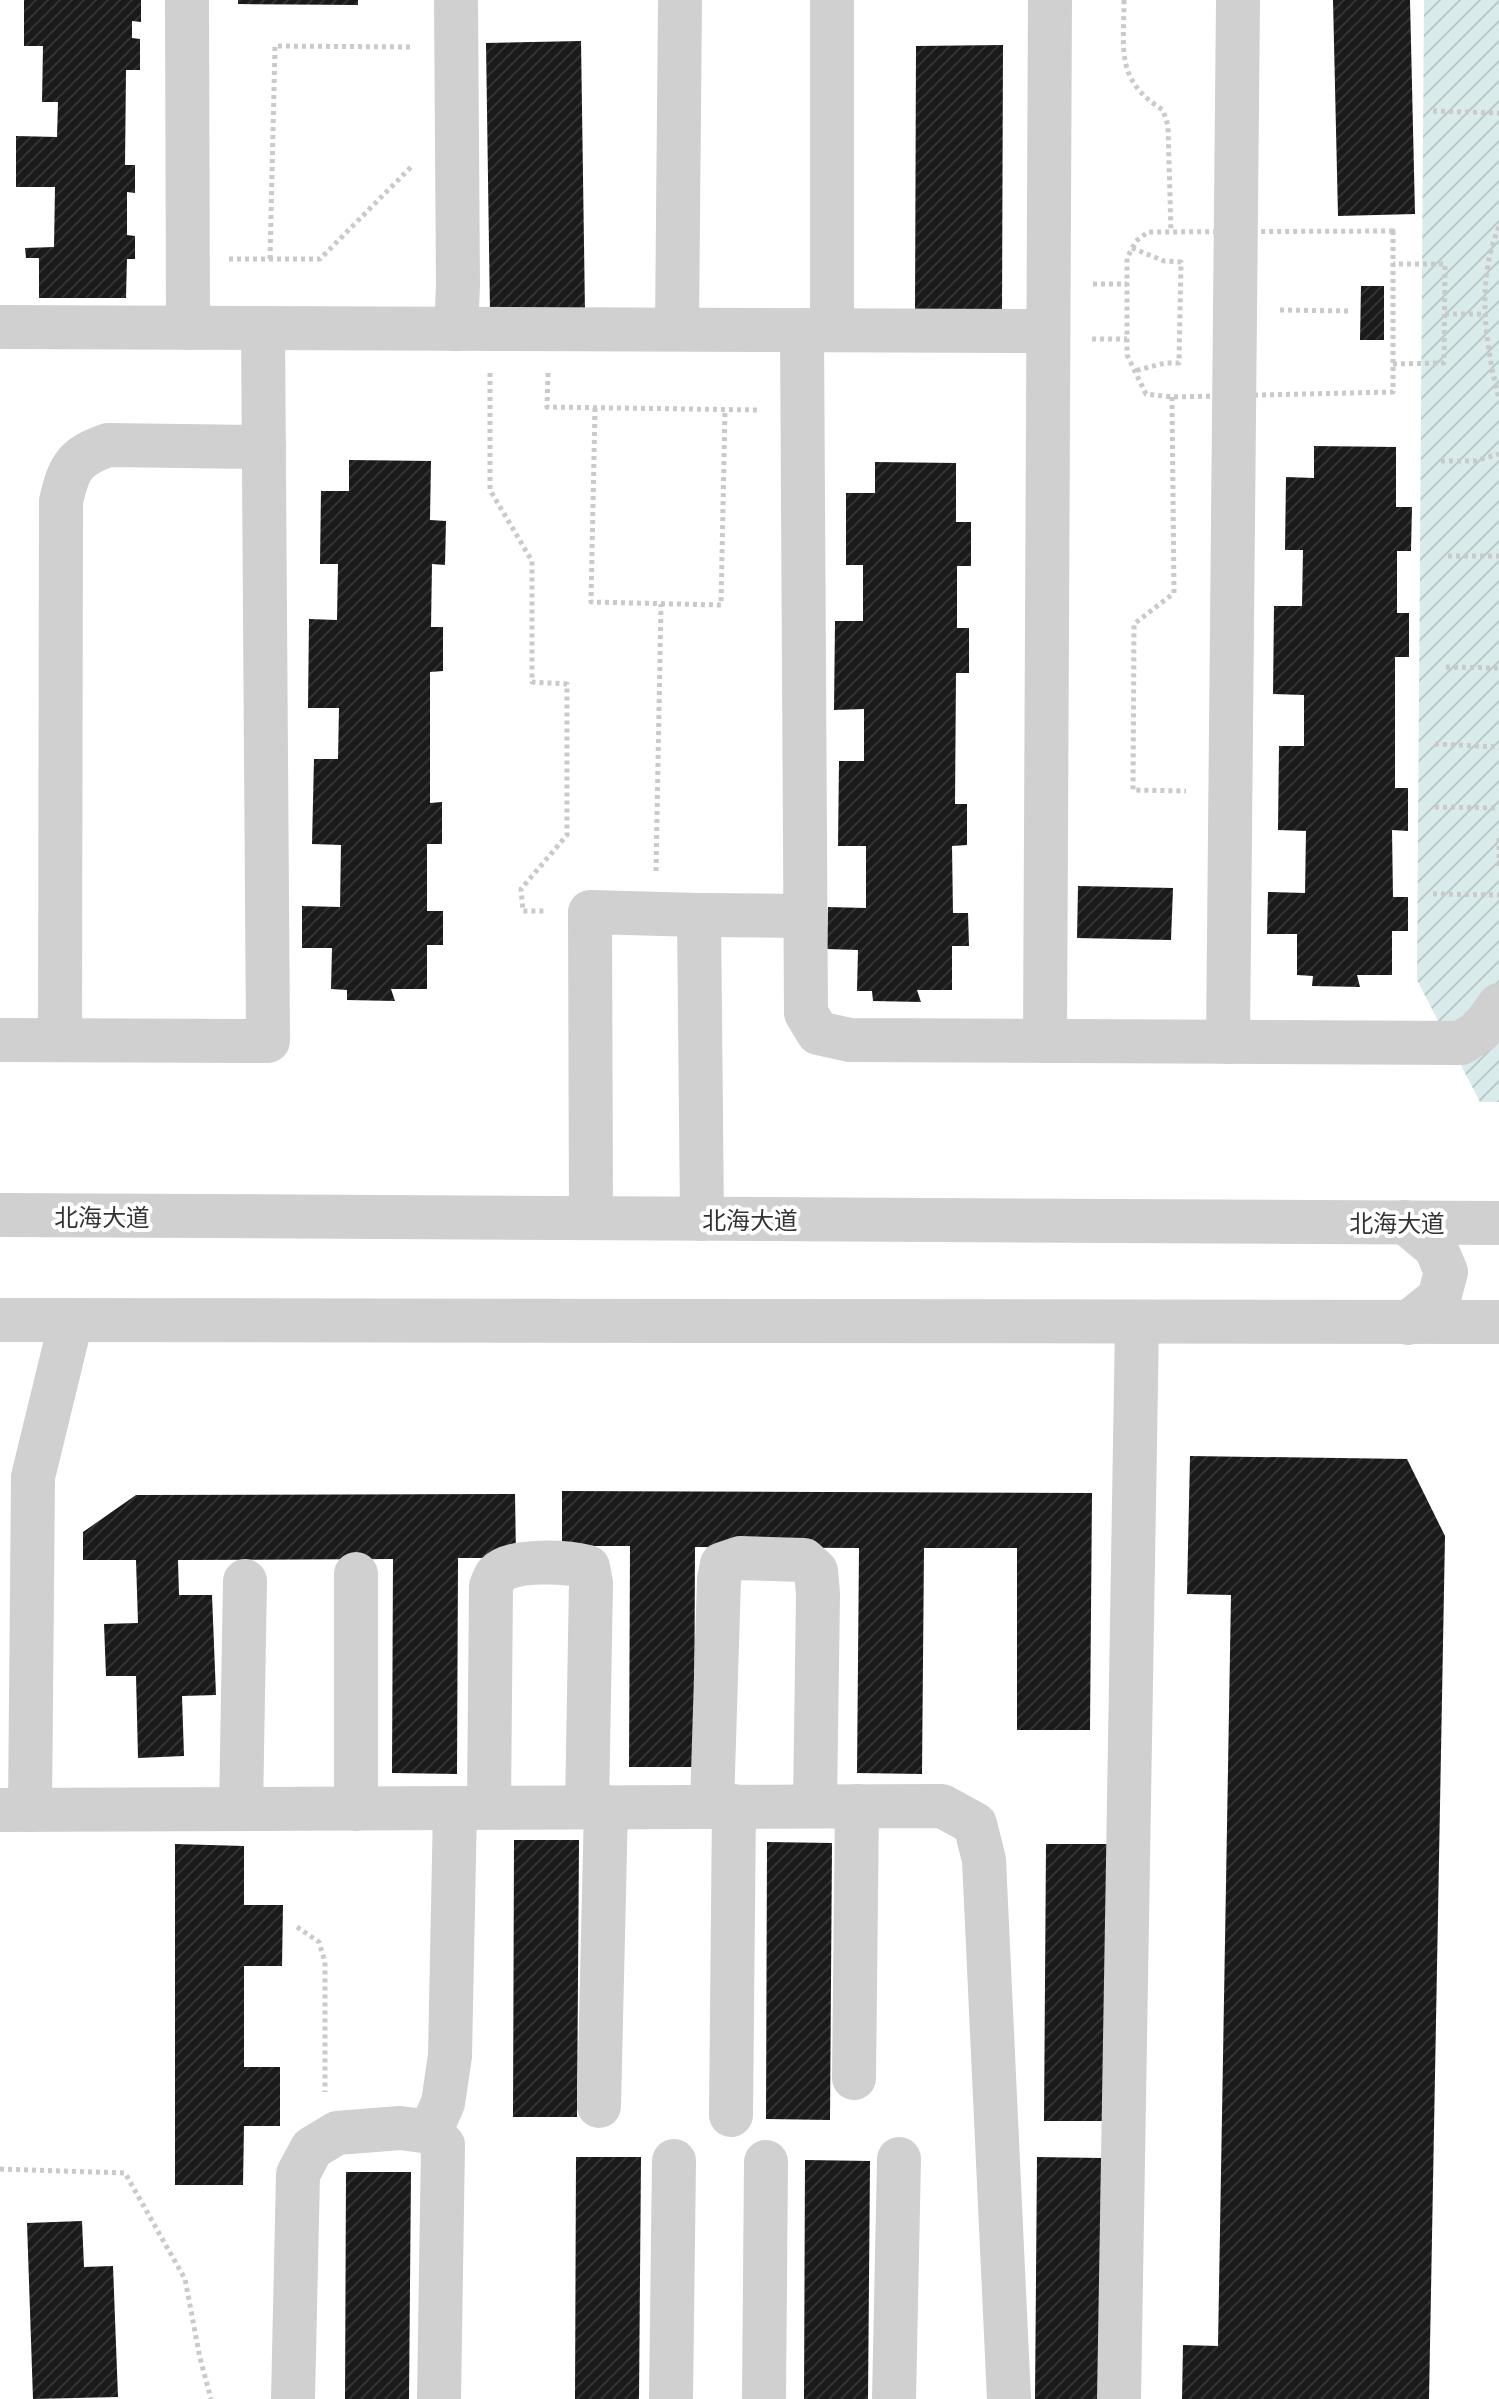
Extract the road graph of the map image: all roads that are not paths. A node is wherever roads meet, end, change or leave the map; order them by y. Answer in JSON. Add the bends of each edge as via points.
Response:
{"nodes":[{"id":1,"x":187,"y":0,"type":"edge"},
{"id":2,"x":456,"y":0,"type":"edge"},
{"id":3,"x":680,"y":0,"type":"edge"},
{"id":4,"x":832,"y":0,"type":"edge"},
{"id":5,"x":1050,"y":0,"type":"edge"},
{"id":6,"x":1238,"y":0,"type":"edge"},
{"id":7,"x":0,"y":327,"type":"edge"},
{"id":8,"x":188,"y":328,"type":"junction"},
{"id":9,"x":263,"y":328,"type":"junction"},
{"id":10,"x":473,"y":329,"type":"junction"},
{"id":11,"x":677,"y":329,"type":"junction"},
{"id":12,"x":817,"y":330,"type":"junction"},
{"id":13,"x":1048,"y":331,"type":"junction"},
{"id":14,"x":264,"y":447,"type":"junction"},
{"id":15,"x":699,"y":915,"type":"junction"},
{"id":16,"x":806,"y":916,"type":"junction"},
{"id":17,"x":1499,"y":1005,"type":"edge"},
{"id":18,"x":0,"y":1040,"type":"edge"},
{"id":19,"x":60,"y":1040,"type":"junction"},
{"id":20,"x":1045,"y":1041,"type":"junction"},
{"id":21,"x":1228,"y":1042,"type":"junction"},
{"id":22,"x":0,"y":1215,"type":"edge"},
{"id":23,"x":591,"y":1218,"type":"junction"},
{"id":24,"x":702,"y":1219,"type":"junction"},
{"id":25,"x":1405,"y":1222,"type":"junction"},
{"id":26,"x":1499,"y":1223,"type":"edge"},
{"id":27,"x":0,"y":1320,"type":"edge"},
{"id":28,"x":71,"y":1321,"type":"junction"},
{"id":29,"x":1499,"y":1322,"type":"edge"},
{"id":30,"x":1137,"y":1323,"type":"junction"},
{"id":31,"x":1408,"y":1323,"type":"junction"},
{"id":32,"x":356,"y":1574,"type":"dead end"},
{"id":33,"x":245,"y":1581,"type":"dead end"},
{"id":34,"x":723,"y":1806,"type":"junction"},
{"id":35,"x":836,"y":1806,"type":"junction"},
{"id":36,"x":596,"y":1807,"type":"junction"},
{"id":37,"x":472,"y":1808,"type":"junction"},
{"id":38,"x":241,"y":1809,"type":"junction"},
{"id":39,"x":356,"y":1809,"type":"junction"},
{"id":40,"x":15,"y":1810,"type":"edge"},
{"id":41,"x":854,"y":2078,"type":"dead end"},
{"id":42,"x":599,"y":2106,"type":"dead end"},
{"id":43,"x":731,"y":2115,"type":"dead end"},
{"id":44,"x":430,"y":2132,"type":"junction"},
{"id":45,"x":899,"y":2159,"type":"dead end"},
{"id":46,"x":674,"y":2161,"type":"dead end"},
{"id":47,"x":766,"y":2162,"type":"dead end"},
{"id":48,"x":293,"y":2399,"type":"edge"},
{"id":49,"x":439,"y":2399,"type":"edge"},
{"id":50,"x":671,"y":2399,"type":"edge"},
{"id":51,"x":764,"y":2399,"type":"edge"},
{"id":52,"x":894,"y":2399,"type":"edge"},
{"id":53,"x":1009,"y":2399,"type":"edge"},
{"id":54,"x":1119,"y":2399,"type":"edge"}],
"edges":[{"from":1,"to":8,"type":"street"},
{"from":2,"to":10,"type":"street","via":[[457,161]]},
{"from":3,"to":11,"type":"street"},
{"from":4,"to":12,"type":"street"},
{"from":5,"to":13,"type":"street"},
{"from":6,"to":21,"type":"street"},
{"from":7,"to":8,"type":"street"},
{"from":8,"to":9,"type":"street"},
{"from":9,"to":10,"type":"street"},
{"from":9,"to":14,"type":"street"},
{"from":10,"to":11,"type":"street"},
{"from":11,"to":12,"type":"street"},
{"from":12,"to":13,"type":"street"},
{"from":12,"to":16,"type":"street"},
{"from":13,"to":20,"type":"street"},
{"from":14,"to":19,"type":"street","via":[[108,445],[85,454],[68,472],[61,501]]},
{"from":14,"to":19,"type":"street","via":[[268,1041]]},
{"from":15,"to":16,"type":"street"},
{"from":15,"to":23,"type":"street","via":[[590,912]]},
{"from":15,"to":24,"type":"street"},
{"from":16,"to":20,"type":"street","via":[[806,1013],[818,1033],[850,1040]]},
{"from":17,"to":21,"type":"street","via":[[1481,1030],[1461,1043]]},
{"from":18,"to":19,"type":"street"},
{"from":20,"to":21,"type":"street"},
{"from":22,"to":23,"type":"street","name":"北海大道"},
{"from":23,"to":24,"type":"street","name":"北海大道"},
{"from":24,"to":25,"type":"street","name":"北海大道"},
{"from":25,"to":26,"type":"street","name":"北海大道"},
{"from":25,"to":31,"type":"street","via":[[1436,1248],[1446,1272],[1439,1298]]},
{"from":27,"to":28,"type":"street"},
{"from":28,"to":30,"type":"street"},
{"from":28,"to":40,"type":"street","via":[[33,1477]]},
{"from":29,"to":31,"type":"street"},
{"from":30,"to":31,"type":"street"},
{"from":30,"to":54,"type":"street"},
{"from":32,"to":39,"type":"street"},
{"from":33,"to":38,"type":"street"},
{"from":34,"to":35,"type":"street"},
{"from":34,"to":35,"type":"street","via":[[719,1579],[722,1564],[740,1558],[804,1560],[816,1571]]},
{"from":34,"to":36,"type":"street"},
{"from":34,"to":43,"type":"street"},
{"from":35,"to":41,"type":"street"},
{"from":35,"to":53,"type":"street","via":[[942,1806],[975,1824],[984,1860]]},
{"from":36,"to":37,"type":"street"},
{"from":36,"to":37,"type":"street","via":[[591,1583],[588,1567],[573,1563],[513,1565],[497,1573],[491,1586]]},
{"from":36,"to":42,"type":"street"},
{"from":37,"to":39,"type":"street"},
{"from":37,"to":44,"type":"street","via":[[450,2056],[443,2103]]},
{"from":38,"to":39,"type":"street"},
{"from":38,"to":40,"type":"street"},
{"from":44,"to":48,"type":"street","via":[[400,2128],[337,2133],[312,2148],[298,2174]]},
{"from":44,"to":49,"type":"street","via":[[443,2145]]},
{"from":45,"to":52,"type":"street"},
{"from":46,"to":50,"type":"street"},
{"from":47,"to":51,"type":"street"}]}
